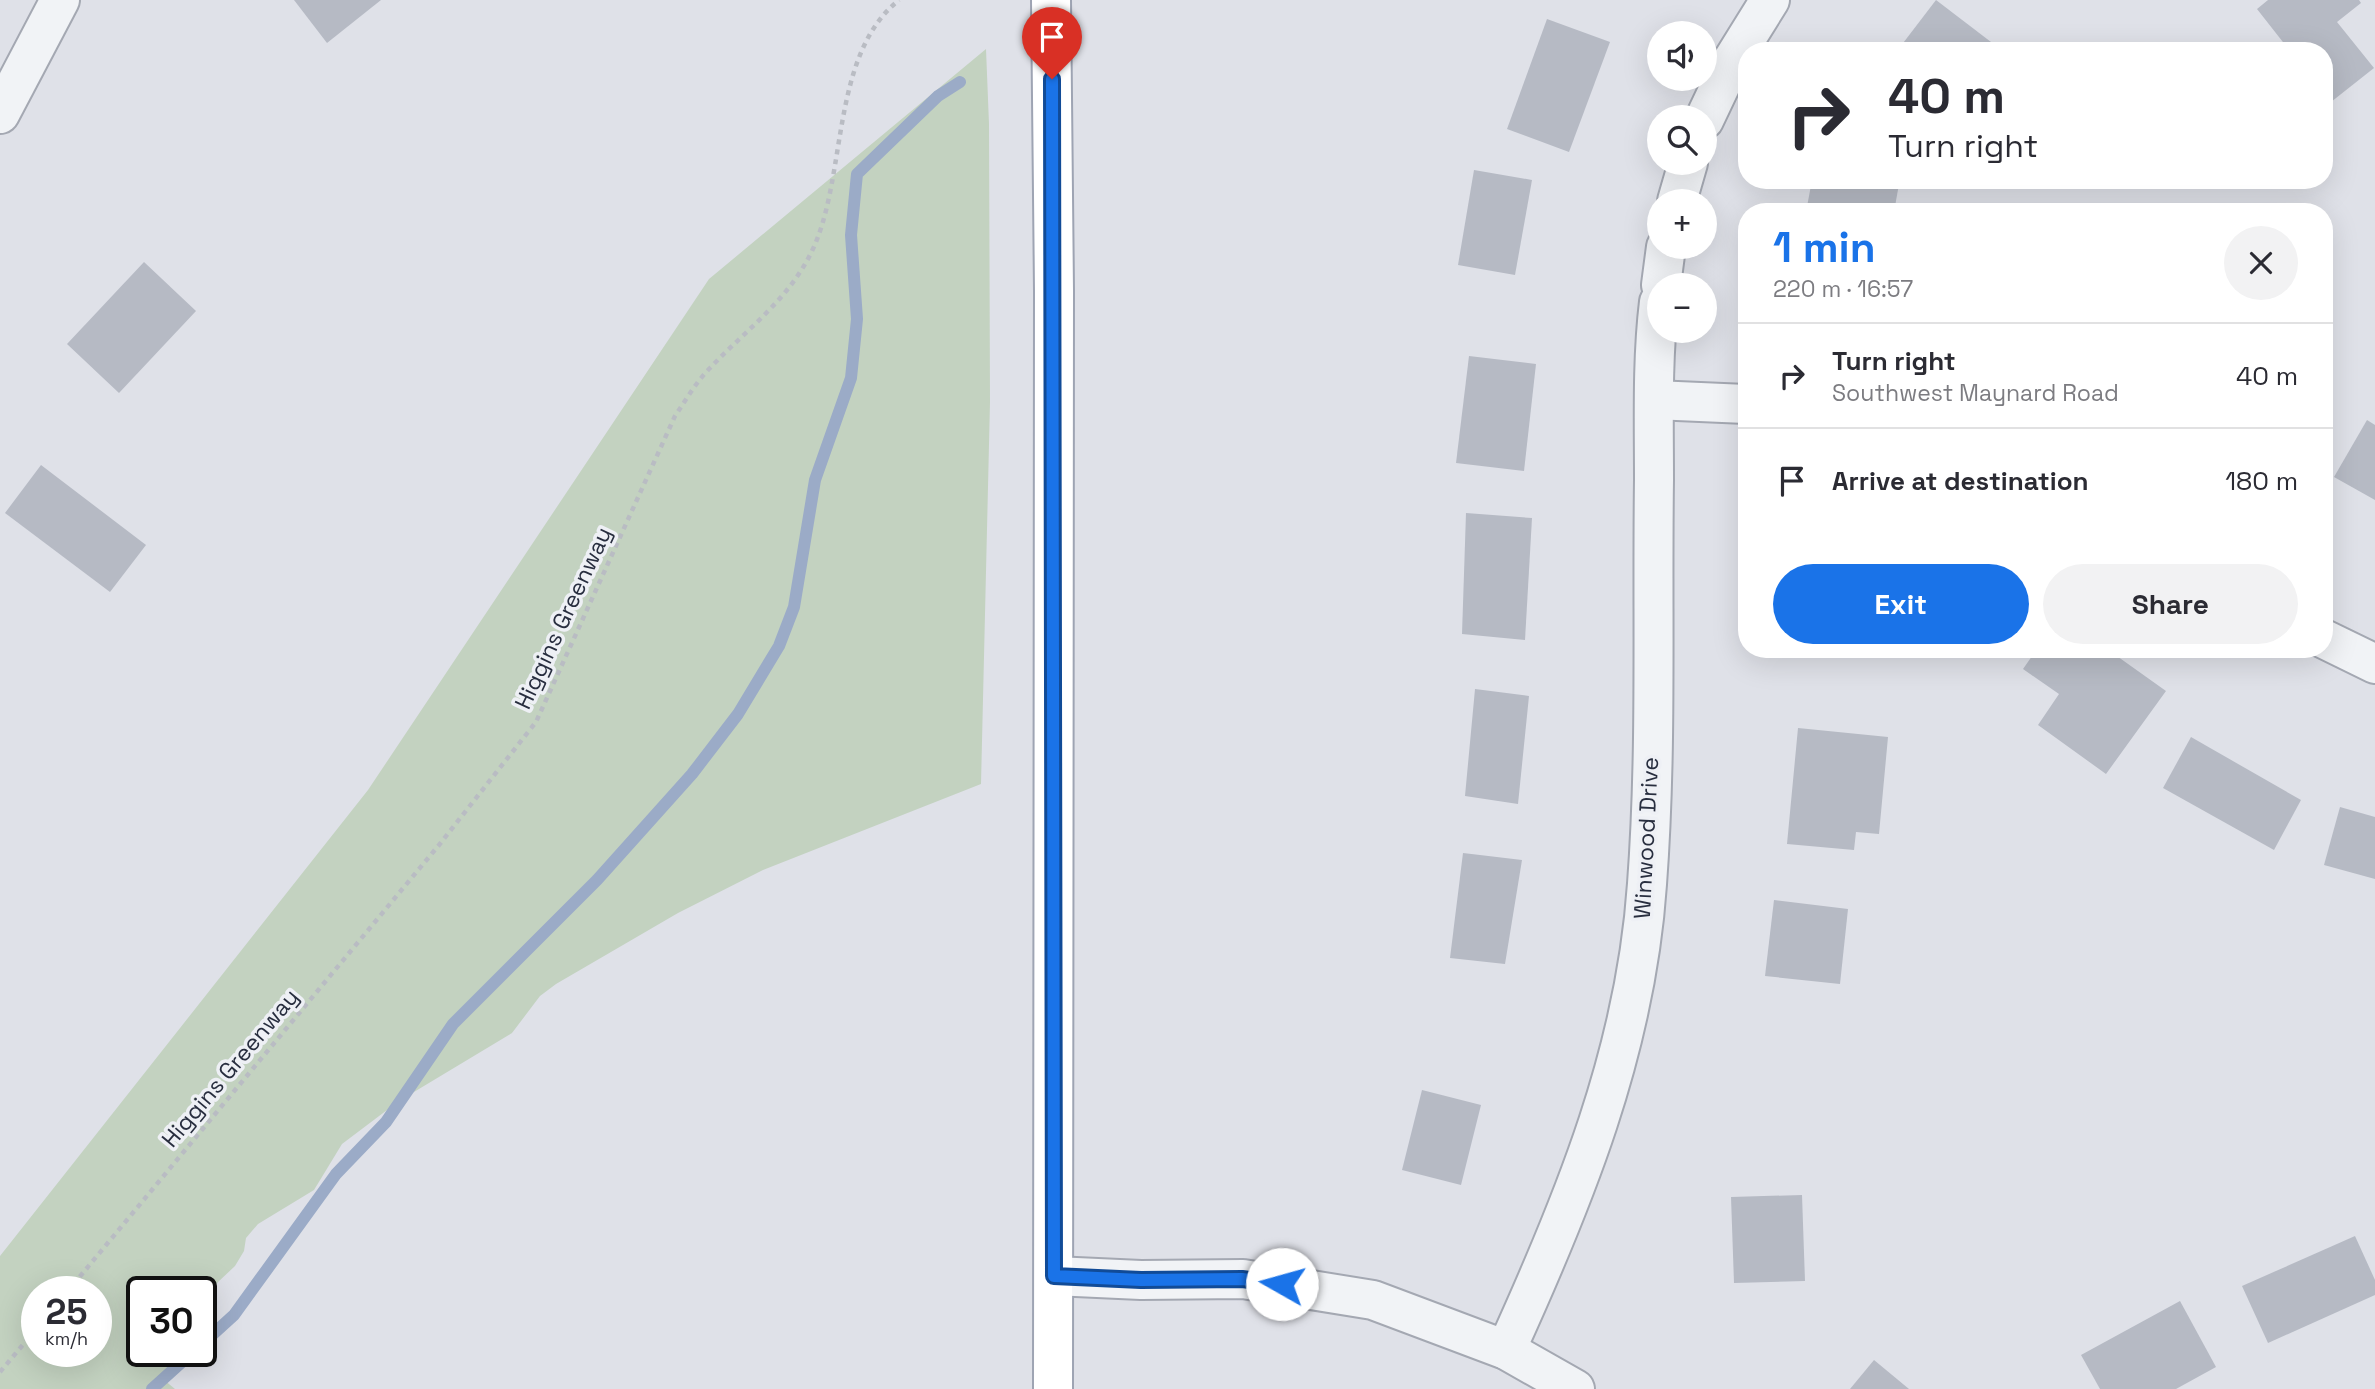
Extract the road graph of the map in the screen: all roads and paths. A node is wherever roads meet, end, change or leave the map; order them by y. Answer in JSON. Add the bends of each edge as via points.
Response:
{"nodes":[{"id":1,"x":60,"y":0,"type":"edge"},
{"id":2,"x":899,"y":0,"type":"edge"},
{"id":3,"x":1051,"y":0,"type":"edge"},
{"id":4,"x":1770,"y":0,"type":"edge"},
{"id":5,"x":1743,"y":42,"type":"edge"},
{"id":6,"x":1738,"y":50,"type":"edge"},
{"id":7,"x":1711,"y":105,"type":"edge"},
{"id":8,"x":0,"y":114,"type":"edge"},
{"id":9,"x":1657,"y":343,"type":"edge"},
{"id":10,"x":1654,"y":400,"type":"junction"},
{"id":11,"x":1738,"y":404,"type":"edge"},
{"id":12,"x":2333,"y":643,"type":"edge"},
{"id":13,"x":2375,"y":664,"type":"edge"},
{"id":14,"x":80,"y":1276,"type":"edge"},
{"id":15,"x":1054,"y":1276,"type":"junction"},
{"id":16,"x":21,"y":1347,"type":"edge"},
{"id":17,"x":1506,"y":1350,"type":"junction"},
{"id":18,"x":0,"y":1372,"type":"edge"},
{"id":19,"x":1053,"y":1389,"type":"edge"},
{"id":20,"x":1575,"y":1389,"type":"edge"}],
"edges":[{"from":1,"to":8,"type":"street"},
{"from":2,"to":14,"type":"path","name":"Higgins Greenway","via":[[890,6],[862,51],[840,125],[829,200],[812,252],[786,295],[707,371],[675,416],[536,722]]},
{"from":3,"to":15,"type":"main road"},
{"from":4,"to":5,"type":"street"},
{"from":6,"to":7,"type":"street"},
{"from":9,"to":10,"type":"street","name":"Winwood Drive"},
{"from":10,"to":11,"type":"street"},
{"from":10,"to":17,"type":"street","name":"Winwood Drive","via":[[1647,884],[1636,977],[1624,1038],[1567,1214]]},
{"from":12,"to":13,"type":"street"},
{"from":15,"to":17,"type":"street","via":[[1242,1279],[1301,1286],[1373,1300]]},
{"from":15,"to":19,"type":"main road"},
{"from":16,"to":18,"type":"path"},
{"from":17,"to":20,"type":"street"}]}
